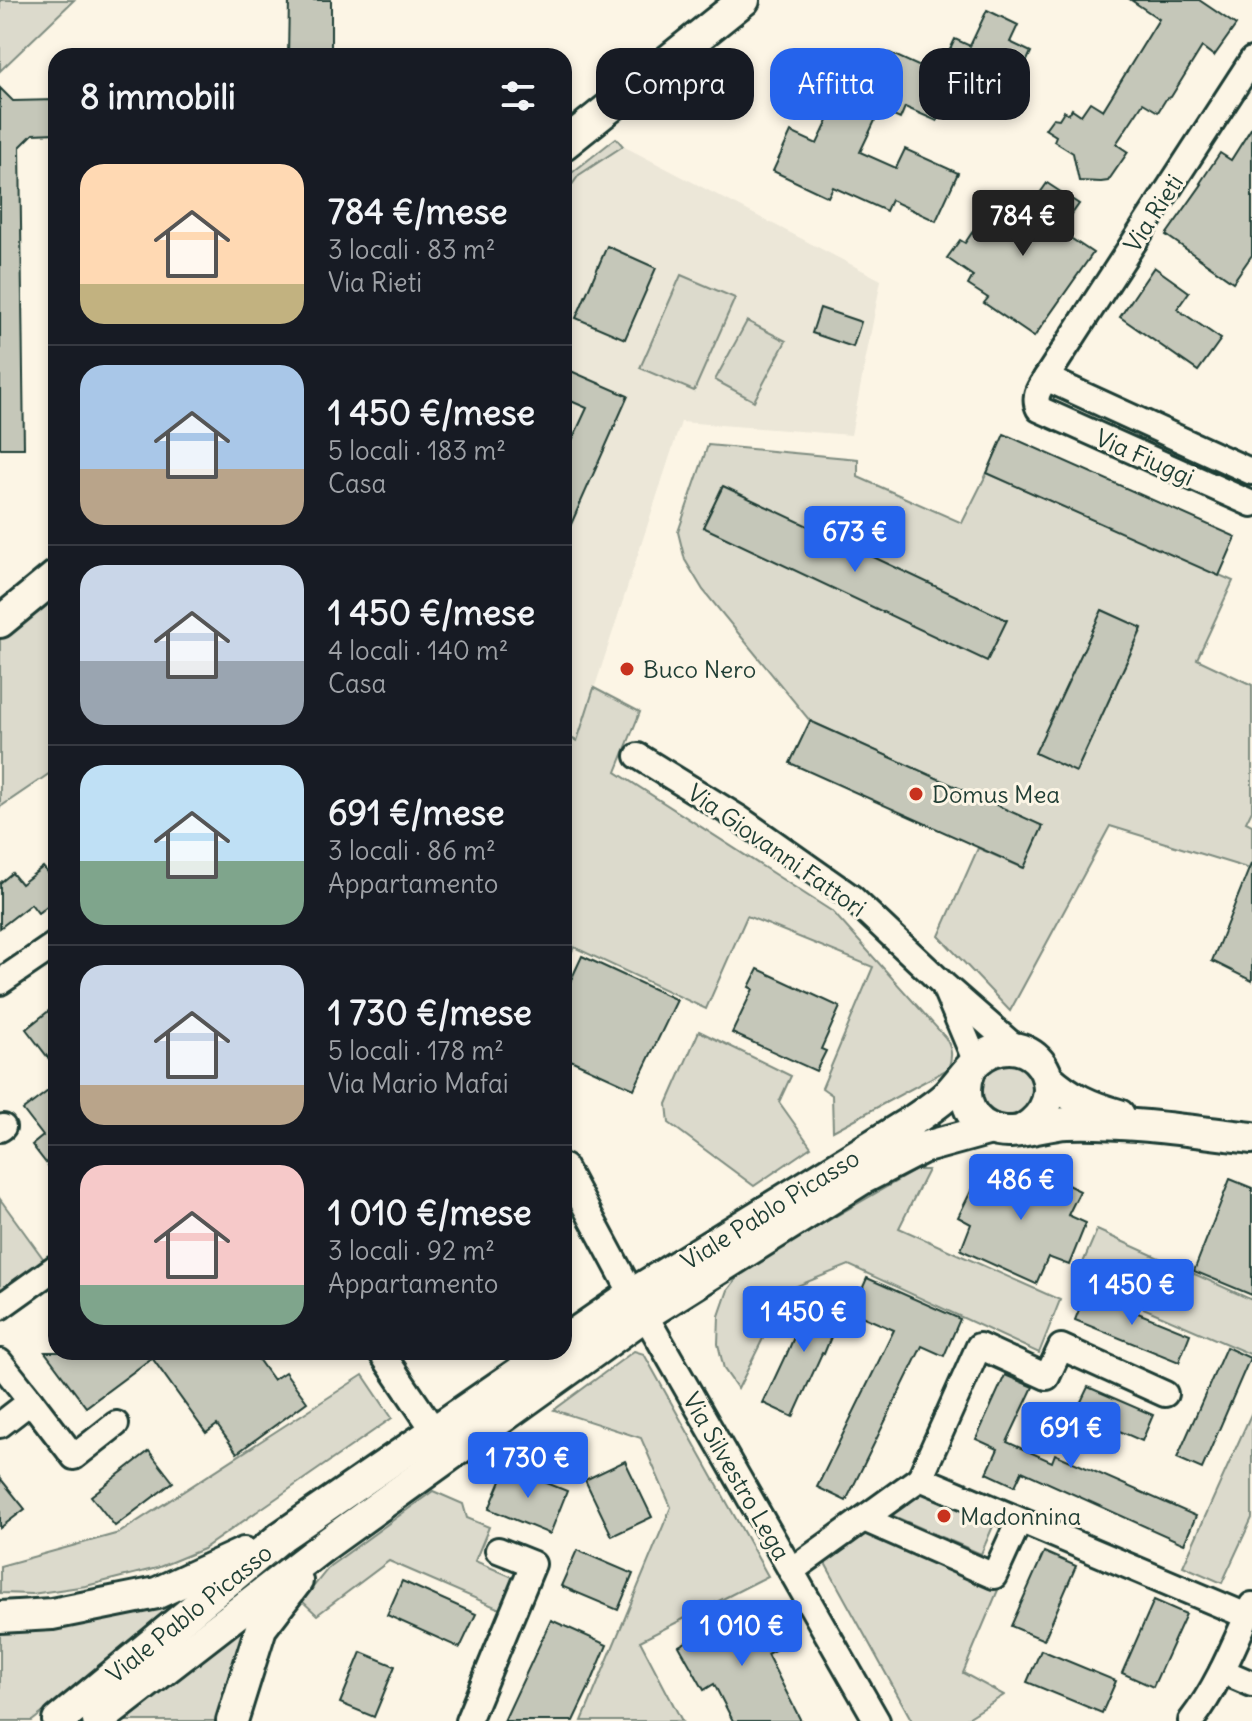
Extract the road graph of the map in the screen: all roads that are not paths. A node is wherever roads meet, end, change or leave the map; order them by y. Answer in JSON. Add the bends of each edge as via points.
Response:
{"nodes":[{"id":1,"x":744,"y":0,"type":"edge"},
{"id":2,"x":1252,"y":60,"type":"edge"},
{"id":3,"x":572,"y":138,"type":"edge"},
{"id":4,"x":1046,"y":378,"type":"junction"},
{"id":5,"x":1039,"y":409,"type":"joint"},
{"id":6,"x":1252,"y":472,"type":"edge"},
{"id":7,"x":1252,"y":504,"type":"edge"},
{"id":8,"x":48,"y":583,"type":"edge"},
{"id":9,"x":0,"y":622,"type":"edge"},
{"id":10,"x":638,"y":756,"type":"dead end"},
{"id":11,"x":48,"y":949,"type":"edge"},
{"id":12,"x":0,"y":982,"type":"edge"},
{"id":13,"x":944,"y":985,"type":"junction"},
{"id":14,"x":1017,"y":1049,"type":"junction"},
{"id":15,"x":974,"y":1065,"type":"junction"},
{"id":16,"x":1048,"y":1078,"type":"junction"},
{"id":17,"x":1160,"y":1126,"type":"junction"},
{"id":18,"x":991,"y":1129,"type":"junction"},
{"id":19,"x":1024,"y":1129,"type":"junction"},
{"id":20,"x":1252,"y":1138,"type":"edge"},
{"id":21,"x":572,"y":1182,"type":"edge"},
{"id":22,"x":48,"y":1273,"type":"edge"},
{"id":23,"x":638,"y":1304,"type":"junction"},
{"id":24,"x":0,"y":1307,"type":"edge"},
{"id":25,"x":572,"y":1337,"type":"edge"},
{"id":26,"x":572,"y":1355,"type":"edge"},
{"id":27,"x":386,"y":1360,"type":"edge"},
{"id":28,"x":538,"y":1360,"type":"edge"},
{"id":29,"x":565,"y":1360,"type":"edge"},
{"id":30,"x":0,"y":1362,"type":"edge"},
{"id":31,"x":1165,"y":1394,"type":"dead end"},
{"id":32,"x":31,"y":1401,"type":"junction"},
{"id":33,"x":116,"y":1424,"type":"dead end"},
{"id":34,"x":0,"y":1425,"type":"edge"},
{"id":35,"x":435,"y":1432,"type":"junction"},
{"id":36,"x":920,"y":1478,"type":"junction"},
{"id":37,"x":864,"y":1519,"type":"junction"},
{"id":38,"x":1019,"y":1521,"type":"junction"},
{"id":39,"x":282,"y":1536,"type":"junction"},
{"id":40,"x":325,"y":1545,"type":"junction"},
{"id":41,"x":498,"y":1550,"type":"dead end"},
{"id":42,"x":791,"y":1571,"type":"junction"},
{"id":43,"x":1249,"y":1610,"type":"edge"},
{"id":44,"x":0,"y":1617,"type":"edge"},
{"id":45,"x":1222,"y":1671,"type":"junction"},
{"id":46,"x":1252,"y":1684,"type":"edge"},
{"id":47,"x":58,"y":1721,"type":"edge"},
{"id":48,"x":98,"y":1721,"type":"edge"},
{"id":49,"x":232,"y":1721,"type":"edge"},
{"id":50,"x":468,"y":1721,"type":"edge"},
{"id":51,"x":877,"y":1721,"type":"edge"},
{"id":52,"x":1191,"y":1721,"type":"edge"}],
"edges":[{"from":1,"to":3,"type":"street"},
{"from":2,"to":4,"type":"street","name":"Via Rieti"},
{"from":4,"to":5,"type":"street","name":"Via Rieti","via":[[1035,402]]},
{"from":4,"to":6,"type":"street","name":"Via Fiuggi"},
{"from":5,"to":7,"type":"street","name":"Via Fiuggi"},
{"from":8,"to":9,"type":"street"},
{"from":10,"to":13,"type":"street","name":"Via Giovanni Fattori","via":[[851,897]]},
{"from":11,"to":12,"type":"street"},
{"from":13,"to":14,"type":"street","name":"Via Giovanni Fattori"},
{"from":13,"to":15,"type":"street","name":"Via Giovanni Fattori"},
{"from":14,"to":15,"type":"street","via":[[990,1052]]},
{"from":14,"to":16,"type":"street","name":"Viale Pablo Picasso","via":[[1034,1057]]},
{"from":15,"to":18,"type":"street","via":[[965,1088],[969,1109]]},
{"from":15,"to":23,"type":"street","name":"Viale Pablo Picasso","via":[[943,1099],[915,1119]]},
{"from":16,"to":17,"type":"street","name":"Viale Pablo Picasso","via":[[1081,1102]]},
{"from":16,"to":19,"type":"street","via":[[1044,1111]]},
{"from":17,"to":19,"type":"street","name":"Viale Pablo Picasso","via":[[1057,1123]]},
{"from":17,"to":20,"type":"street","name":"Viale Pablo Picasso"},
{"from":18,"to":19,"type":"street","name":"Viale Pablo Picasso"},
{"from":18,"to":23,"type":"street","name":"Viale Pablo Picasso","via":[[922,1148]]},
{"from":21,"to":23,"type":"street","name":"Via Silvestro Lega"},
{"from":22,"to":24,"type":"street"},
{"from":23,"to":25,"type":"street","name":"Viale Pablo Picasso"},
{"from":23,"to":26,"type":"street","name":"Viale Pablo Picasso"},
{"from":23,"to":42,"type":"street","name":"Via Silvestro Lega"},
{"from":27,"to":35,"type":"street"},
{"from":28,"to":35,"type":"street","name":"Viale Pablo Picasso"},
{"from":29,"to":40,"type":"street","name":"Viale Pablo Picasso"},
{"from":30,"to":32,"type":"street"},
{"from":31,"to":36,"type":"street","via":[[1061,1347],[1047,1377],[979,1346]]},
{"from":32,"to":33,"type":"street","via":[[74,1457]]},
{"from":32,"to":34,"type":"street"},
{"from":35,"to":39,"type":"street","name":"Viale Pablo Picasso"},
{"from":36,"to":37,"type":"street"},
{"from":36,"to":38,"type":"street"},
{"from":37,"to":38,"type":"street","via":[[994,1576]]},
{"from":37,"to":42,"type":"street"},
{"from":38,"to":43,"type":"street"},
{"from":39,"to":44,"type":"street","name":"Viale Pablo Picasso","via":[[157,1593],[52,1614]]},
{"from":39,"to":47,"type":"street","name":"Viale Pablo Picasso"},
{"from":40,"to":48,"type":"street","name":"Viale Pablo Picasso"},
{"from":40,"to":49,"type":"street","name":"Viale Pablo Picasso","via":[[261,1628]]},
{"from":41,"to":50,"type":"street","via":[[533,1564]]},
{"from":42,"to":51,"type":"street","name":"Via Silvestro Lega"},
{"from":43,"to":45,"type":"street"},
{"from":45,"to":46,"type":"street"},
{"from":45,"to":52,"type":"street"}]}
